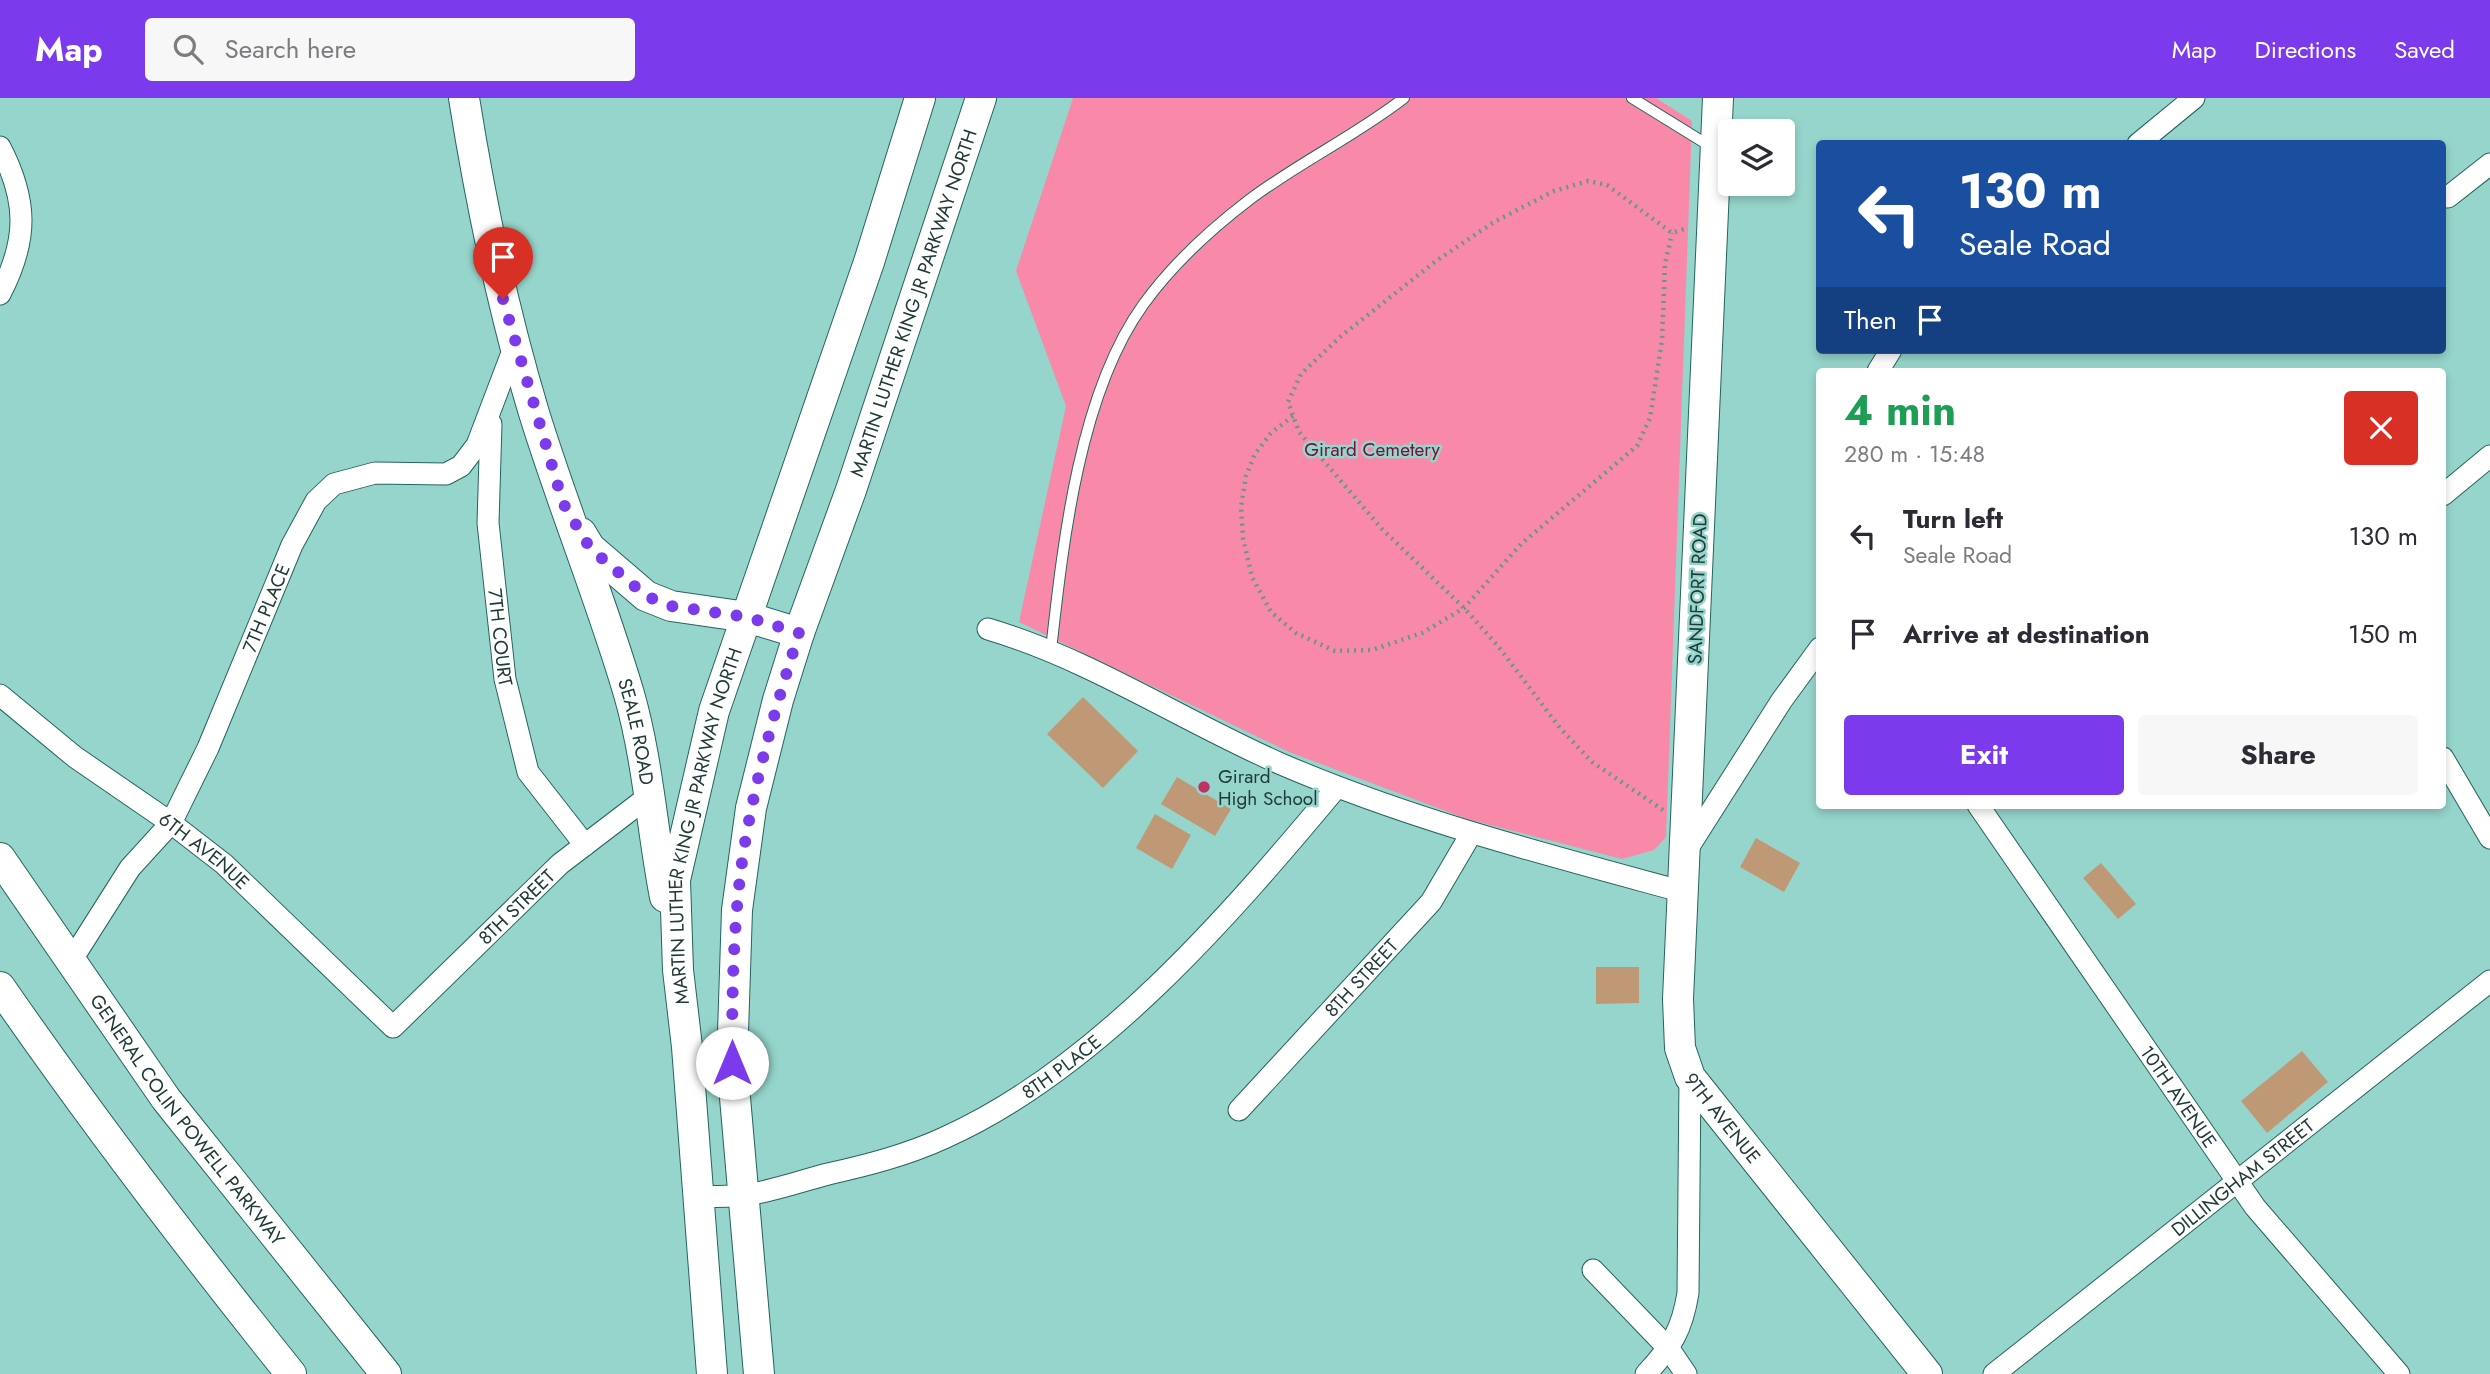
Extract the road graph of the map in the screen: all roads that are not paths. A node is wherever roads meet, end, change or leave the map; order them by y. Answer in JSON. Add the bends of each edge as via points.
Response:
{"nodes":[{"id":1,"x":464,"y":98,"type":"edge"},
{"id":2,"x":920,"y":98,"type":"edge"},
{"id":3,"x":981,"y":98,"type":"edge"},
{"id":4,"x":1404,"y":98,"type":"edge"},
{"id":5,"x":1632,"y":98,"type":"edge"},
{"id":6,"x":1717,"y":98,"type":"edge"},
{"id":7,"x":2194,"y":98,"type":"edge"},
{"id":8,"x":2143,"y":140,"type":"edge"},
{"id":9,"x":0,"y":147,"type":"edge"},
{"id":10,"x":1715,"y":149,"type":"junction"},
{"id":11,"x":2490,"y":164,"type":"edge"},
{"id":12,"x":2448,"y":197,"type":"dead end"},
{"id":13,"x":0,"y":295,"type":"edge"},
{"id":14,"x":515,"y":345,"type":"junction"},
{"id":15,"x":492,"y":405,"type":"junction"},
{"id":16,"x":2487,"y":465,"type":"edge"},
{"id":17,"x":2446,"y":493,"type":"edge"},
{"id":18,"x":563,"y":503,"type":"junction"},
{"id":19,"x":747,"y":617,"type":"junction"},
{"id":20,"x":988,"y":629,"type":"dead end"},
{"id":21,"x":799,"y":633,"type":"junction"},
{"id":22,"x":1051,"y":650,"type":"junction"},
{"id":23,"x":1816,"y":653,"type":"edge"},
{"id":24,"x":0,"y":695,"type":"edge"},
{"id":25,"x":2446,"y":763,"type":"edge"},
{"id":26,"x":1337,"y":787,"type":"junction"},
{"id":27,"x":649,"y":796,"type":"junction"},
{"id":28,"x":1981,"y":809,"type":"edge"},
{"id":29,"x":171,"y":823,"type":"junction"},
{"id":30,"x":1471,"y":834,"type":"junction"},
{"id":31,"x":1687,"y":838,"type":"junction"},
{"id":32,"x":2490,"y":838,"type":"edge"},
{"id":33,"x":585,"y":845,"type":"junction"},
{"id":34,"x":0,"y":858,"type":"edge"},
{"id":35,"x":1684,"y":892,"type":"junction"},
{"id":36,"x":71,"y":961,"type":"junction"},
{"id":37,"x":678,"y":970,"type":"junction"},
{"id":38,"x":2490,"y":981,"type":"edge"},
{"id":39,"x":0,"y":987,"type":"edge"},
{"id":40,"x":393,"y":1027,"type":"joint"},
{"id":41,"x":1690,"y":1077,"type":"junction"},
{"id":42,"x":1239,"y":1110,"type":"dead end"},
{"id":43,"x":2240,"y":1182,"type":"junction"},
{"id":44,"x":746,"y":1195,"type":"junction"},
{"id":45,"x":698,"y":1197,"type":"junction"},
{"id":46,"x":1593,"y":1270,"type":"dead end"},
{"id":47,"x":1669,"y":1349,"type":"junction"},
{"id":48,"x":291,"y":1374,"type":"edge"},
{"id":49,"x":386,"y":1374,"type":"edge"},
{"id":50,"x":712,"y":1374,"type":"edge"},
{"id":51,"x":759,"y":1374,"type":"edge"},
{"id":52,"x":1646,"y":1374,"type":"edge"},
{"id":53,"x":1686,"y":1374,"type":"edge"},
{"id":54,"x":1927,"y":1374,"type":"edge"},
{"id":55,"x":1994,"y":1374,"type":"edge"},
{"id":56,"x":2399,"y":1374,"type":"edge"}],
"edges":[{"from":1,"to":14,"type":"main road","name":"SEALE ROAD","via":[[492,253]]},
{"from":2,"to":19,"type":"main road","name":"MARTIN LUTHER KING JR PARKWAY NORTH"},
{"from":3,"to":21,"type":"main road","name":"MARTIN LUTHER KING JR PARKWAY NORTH"},
{"from":4,"to":22,"type":"lane","via":[[1367,127],[1250,200],[1170,273],[1143,305],[1112,360],[1083,449]]},
{"from":5,"to":10,"type":"lane"},
{"from":6,"to":10,"type":"main road","name":"SANDFORT ROAD"},
{"from":7,"to":8,"type":"street"},
{"from":9,"to":13,"type":"street","via":[[16,181],[22,232]]},
{"from":10,"to":31,"type":"main road","name":"SANDFORT ROAD"},
{"from":11,"to":12,"type":"street"},
{"from":14,"to":15,"type":"street","name":"7TH PLACE"},
{"from":14,"to":18,"type":"main road","name":"SEALE ROAD"},
{"from":15,"to":29,"type":"street","name":"7TH PLACE","via":[[477,445],[461,466],[446,474],[375,473],[334,484],[316,501],[292,545],[208,748]]},
{"from":15,"to":33,"type":"street","name":"7TH COURT","via":[[488,523],[505,679],[528,772]]},
{"from":16,"to":17,"type":"street"},
{"from":18,"to":19,"type":"main road","name":"SEALE ROAD","via":[[590,548],[646,596],[671,606]]},
{"from":18,"to":27,"type":"main road","name":"SEALE ROAD","via":[[629,696]]},
{"from":19,"to":21,"type":"main road","name":"SEALE ROAD"},
{"from":19,"to":37,"type":"main road","name":"MARTIN LUTHER KING JR PARKWAY NORTH","via":[[714,711],[675,880]]},
{"from":20,"to":22,"type":"street"},
{"from":21,"to":44,"type":"main road","name":"MARTIN LUTHER KING JR PARKWAY NORTH","via":[[762,757],[737,910],[732,1063]]},
{"from":22,"to":26,"type":"street","via":[[1222,736]]},
{"from":23,"to":31,"type":"street"},
{"from":24,"to":29,"type":"street","name":"6TH AVENUE","via":[[75,757]]},
{"from":25,"to":32,"type":"street"},
{"from":26,"to":30,"type":"street"},
{"from":26,"to":44,"type":"street","name":"8TH PLACE","via":[[1246,896],[1191,951],[1096,1039],[1035,1087],[968,1126],[897,1157]]},
{"from":27,"to":33,"type":"street","name":"8TH STREET"},
{"from":27,"to":37,"type":"main road","name":"SEALE ROAD"},
{"from":28,"to":43,"type":"street","name":"10TH AVENUE"},
{"from":29,"to":36,"type":"street","name":"7TH PLACE","via":[[131,868]]},
{"from":29,"to":40,"type":"street","name":"6TH AVENUE","via":[[223,864]]},
{"from":30,"to":35,"type":"street"},
{"from":30,"to":42,"type":"street","name":"8TH STREET","via":[[1431,902]]},
{"from":31,"to":35,"type":"main road","name":"SANDFORT ROAD"},
{"from":33,"to":40,"type":"street","name":"8TH STREET"},
{"from":34,"to":36,"type":"main road","name":"GENERAL COLIN POWELL PARKWAY"},
{"from":35,"to":41,"type":"main road","name":"SANDFORT ROAD","via":[[1678,999],[1680,1048]]},
{"from":36,"to":49,"type":"main road","name":"GENERAL COLIN POWELL PARKWAY","via":[[166,1099]]},
{"from":37,"to":45,"type":"main road","name":"MARTIN LUTHER KING JR PARKWAY NORTH"},
{"from":38,"to":43,"type":"street","name":"DILLINGHAM STREET"},
{"from":39,"to":48,"type":"main road","via":[[165,1217]]},
{"from":41,"to":47,"type":"street","name":"9TH AVENUE","via":[[1688,1293],[1683,1323]]},
{"from":41,"to":54,"type":"main road","name":"9TH AVENUE"},
{"from":43,"to":55,"type":"street","name":"DILLINGHAM STREET"},
{"from":43,"to":56,"type":"street","name":"10TH AVENUE","via":[[2255,1206]]},
{"from":44,"to":45,"type":"street","name":"8TH PLACE"},
{"from":44,"to":51,"type":"main road","name":"MARTIN LUTHER KING JR PARKWAY NORTH"},
{"from":45,"to":50,"type":"main road","name":"MARTIN LUTHER KING JR PARKWAY NORTH"},
{"from":46,"to":47,"type":"street"},
{"from":47,"to":52,"type":"street","name":"9TH AVENUE"},
{"from":47,"to":53,"type":"street"}]}
